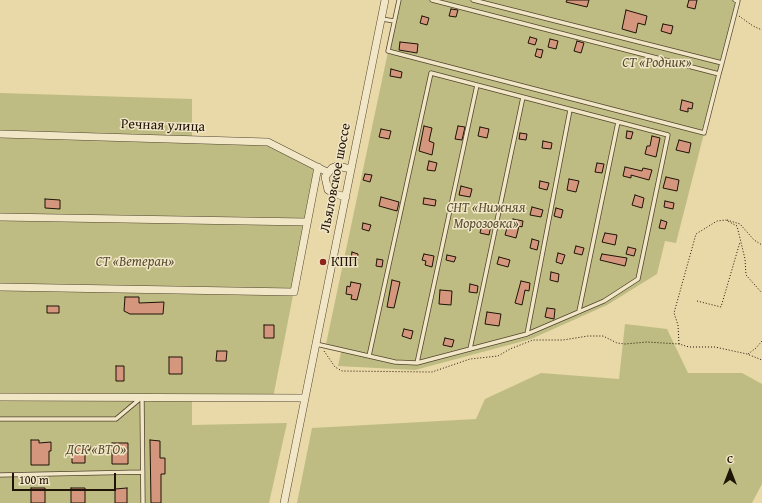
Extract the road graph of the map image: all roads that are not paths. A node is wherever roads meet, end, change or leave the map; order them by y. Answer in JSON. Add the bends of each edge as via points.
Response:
{"nodes":[{"id":1,"x":385,"y":0,"type":"edge"},
{"id":2,"x":399,"y":0,"type":"edge"},
{"id":3,"x":432,"y":0,"type":"edge"},
{"id":4,"x":473,"y":0,"type":"edge"},
{"id":5,"x":737,"y":0,"type":"edge"},
{"id":6,"x":382,"y":19,"type":"junction"},
{"id":7,"x":394,"y":21,"type":"junction"},
{"id":8,"x":722,"y":63,"type":"junction"},
{"id":9,"x":719,"y":74,"type":"junction"},
{"id":10,"x":477,"y":85,"type":"junction"},
{"id":11,"x":523,"y":97,"type":"junction"},
{"id":12,"x":570,"y":110,"type":"junction"},
{"id":13,"x":618,"y":122,"type":"junction"},
{"id":14,"x":0,"y":134,"type":"edge"},
{"id":15,"x":318,"y":167,"type":"junction"},
{"id":16,"x":351,"y":169,"type":"junction"},
{"id":17,"x":327,"y":172,"type":"junction"},
{"id":18,"x":346,"y":197,"type":"junction"},
{"id":19,"x":0,"y":217,"type":"edge"},
{"id":20,"x":308,"y":222,"type":"junction"},
{"id":21,"x":0,"y":287,"type":"edge"},
{"id":22,"x":579,"y":312,"type":"junction"},
{"id":23,"x":527,"y":334,"type":"junction"},
{"id":24,"x":316,"y":344,"type":"junction"},
{"id":25,"x":470,"y":349,"type":"junction"},
{"id":26,"x":369,"y":356,"type":"junction"},
{"id":27,"x":417,"y":363,"type":"junction"},
{"id":28,"x":0,"y":398,"type":"edge"},
{"id":29,"x":142,"y":398,"type":"junction"},
{"id":30,"x":305,"y":398,"type":"junction"},
{"id":31,"x":0,"y":419,"type":"edge"},
{"id":32,"x":143,"y":472,"type":"junction"},
{"id":33,"x":0,"y":475,"type":"edge"},
{"id":34,"x":143,"y":503,"type":"edge"},
{"id":35,"x":284,"y":503,"type":"edge"}],
"edges":[{"from":1,"to":6,"type":"street","name":"Льяловское шоссе"},
{"from":2,"to":7,"type":"lane"},
{"from":3,"to":9,"type":"lane"},
{"from":4,"to":8,"type":"lane"},
{"from":5,"to":8,"type":"lane"},
{"from":6,"to":7,"type":"lane"},
{"from":6,"to":16,"type":"street","name":"Льяловское шоссе"},
{"from":7,"to":9,"type":"lane","via":[[388,51],[704,133]]},
{"from":8,"to":9,"type":"lane"},
{"from":10,"to":11,"type":"lane"},
{"from":10,"to":26,"type":"lane","via":[[431,73]]},
{"from":10,"to":27,"type":"lane"},
{"from":11,"to":12,"type":"lane"},
{"from":11,"to":25,"type":"lane"},
{"from":12,"to":13,"type":"lane"},
{"from":12,"to":23,"type":"lane"},
{"from":13,"to":22,"type":"lane"},
{"from":13,"to":22,"type":"lane","via":[[668,135],[638,279],[604,301]]},
{"from":14,"to":15,"type":"street","name":"Речная улица","via":[[268,142]]},
{"from":15,"to":17,"type":"street","name":"Речная улица"},
{"from":15,"to":20,"type":"street"},
{"from":16,"to":17,"type":"street","via":[[336,166]]},
{"from":16,"to":18,"type":"street","name":"Льяловское шоссе"},
{"from":17,"to":18,"type":"street","via":[[325,182],[328,190]]},
{"from":18,"to":24,"type":"street","name":"Льяловское шоссе"},
{"from":19,"to":20,"type":"street"},
{"from":20,"to":21,"type":"street","via":[[294,292]]},
{"from":22,"to":23,"type":"lane"},
{"from":23,"to":25,"type":"lane"},
{"from":24,"to":26,"type":"lane"},
{"from":24,"to":30,"type":"street","name":"Льяловское шоссе"},
{"from":25,"to":27,"type":"lane"},
{"from":26,"to":27,"type":"lane","via":[[395,362]]},
{"from":28,"to":29,"type":"street"},
{"from":29,"to":30,"type":"street"},
{"from":29,"to":31,"type":"lane","via":[[116,419]]},
{"from":29,"to":32,"type":"lane"},
{"from":30,"to":35,"type":"street","name":"Льяловское шоссе"},
{"from":32,"to":33,"type":"lane"},
{"from":32,"to":34,"type":"lane"}]}
